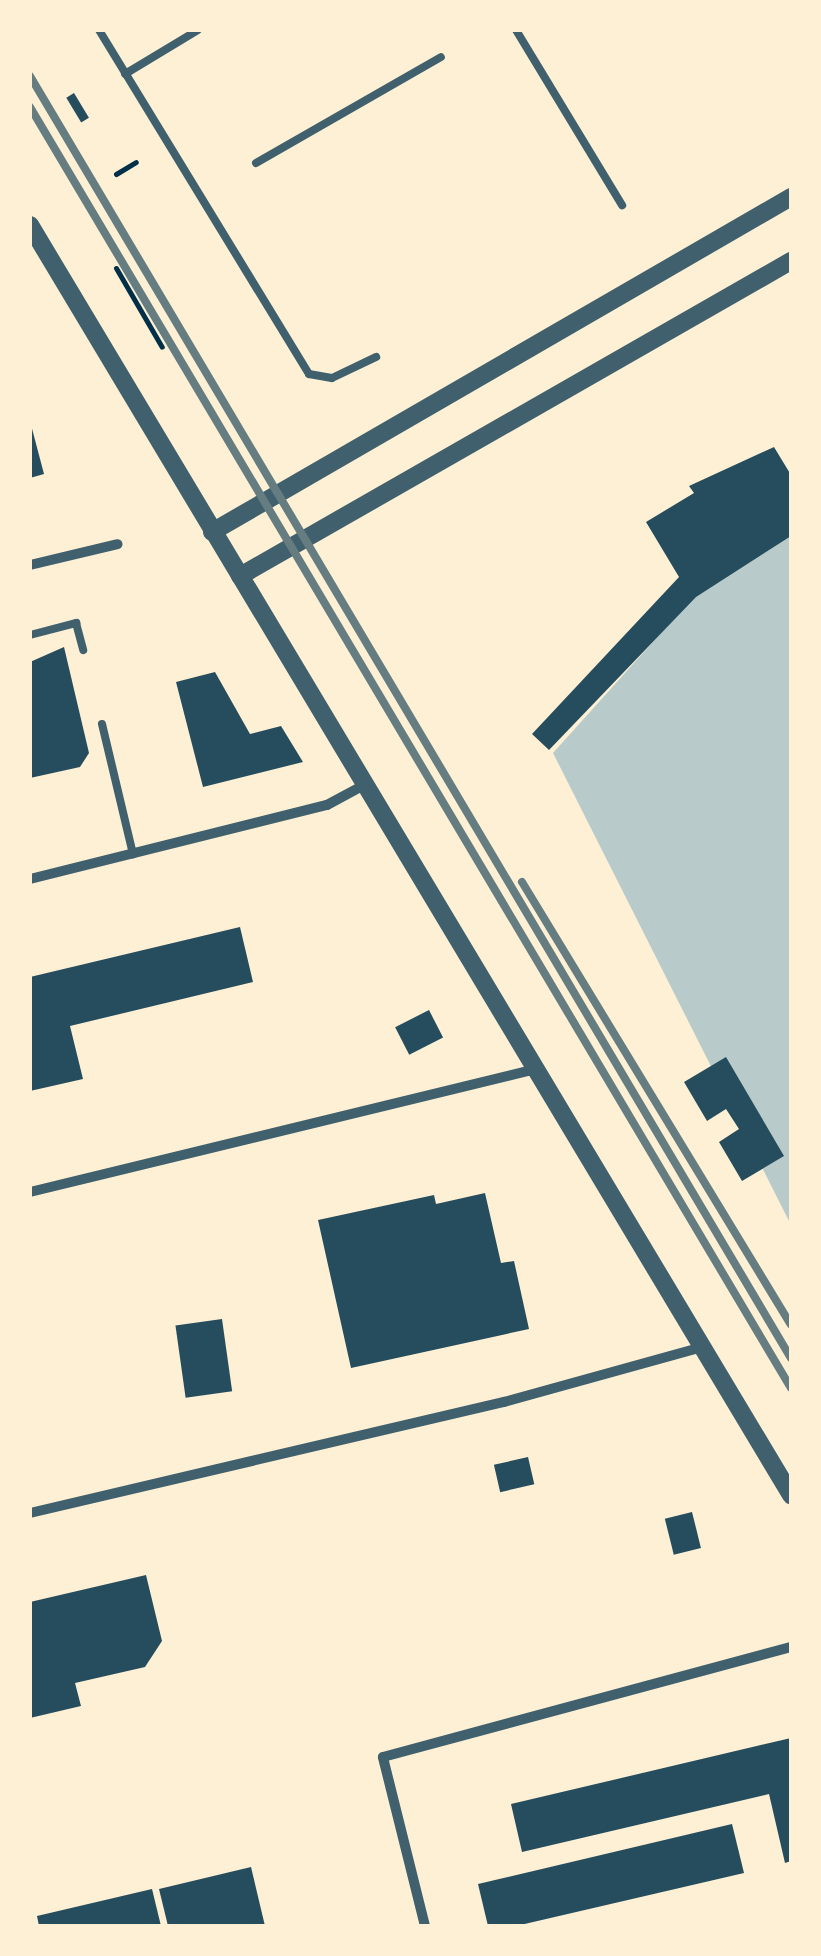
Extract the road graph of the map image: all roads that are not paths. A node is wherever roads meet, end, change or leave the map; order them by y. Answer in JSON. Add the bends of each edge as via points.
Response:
{"nodes":[{"id":1,"x":99,"y":30,"type":"edge"},
{"id":2,"x":198,"y":30,"type":"edge"},
{"id":3,"x":516,"y":30,"type":"edge"},
{"id":4,"x":441,"y":57,"type":"dead end"},
{"id":5,"x":125,"y":74,"type":"junction"},
{"id":6,"x":256,"y":163,"type":"dead end"},
{"id":7,"x":791,"y":197,"type":"edge"},
{"id":8,"x":622,"y":205,"type":"dead end"},
{"id":9,"x":30,"y":225,"type":"edge"},
{"id":10,"x":791,"y":261,"type":"edge"},
{"id":11,"x":376,"y":357,"type":"dead end"},
{"id":12,"x":212,"y":532,"type":"junction"},
{"id":13,"x":118,"y":544,"type":"dead end"},
{"id":14,"x":30,"y":565,"type":"edge"},
{"id":15,"x":240,"y":576,"type":"junction"},
{"id":16,"x":30,"y":635,"type":"edge"},
{"id":17,"x":83,"y":650,"type":"dead end"},
{"id":18,"x":102,"y":724,"type":"dead end"},
{"id":19,"x":366,"y":784,"type":"junction"},
{"id":20,"x":133,"y":854,"type":"junction"},
{"id":21,"x":30,"y":878,"type":"edge"},
{"id":22,"x":536,"y":1069,"type":"junction"},
{"id":23,"x":30,"y":1192,"type":"edge"},
{"id":24,"x":702,"y":1346,"type":"junction"},
{"id":25,"x":791,"y":1495,"type":"edge"},
{"id":26,"x":30,"y":1513,"type":"edge"},
{"id":27,"x":791,"y":1646,"type":"edge"},
{"id":28,"x":425,"y":1926,"type":"edge"}],
"edges":[{"from":1,"to":5,"type":"lane"},
{"from":2,"to":5,"type":"lane"},
{"from":3,"to":8,"type":"lane"},
{"from":4,"to":6,"type":"lane"},
{"from":5,"to":11,"type":"lane","via":[[308,374],[332,378]]},
{"from":7,"to":12,"type":"street"},
{"from":9,"to":12,"type":"street"},
{"from":10,"to":15,"type":"street"},
{"from":12,"to":15,"type":"street"},
{"from":13,"to":14,"type":"street"},
{"from":15,"to":19,"type":"street"},
{"from":16,"to":17,"type":"lane","via":[[76,623]]},
{"from":18,"to":20,"type":"lane"},
{"from":19,"to":20,"type":"street","via":[[327,805]]},
{"from":19,"to":22,"type":"street"},
{"from":20,"to":21,"type":"street"},
{"from":22,"to":23,"type":"street"},
{"from":22,"to":24,"type":"street"},
{"from":24,"to":25,"type":"street"},
{"from":24,"to":26,"type":"street","via":[[504,1402]]},
{"from":27,"to":28,"type":"street","via":[[383,1757]]}]}
